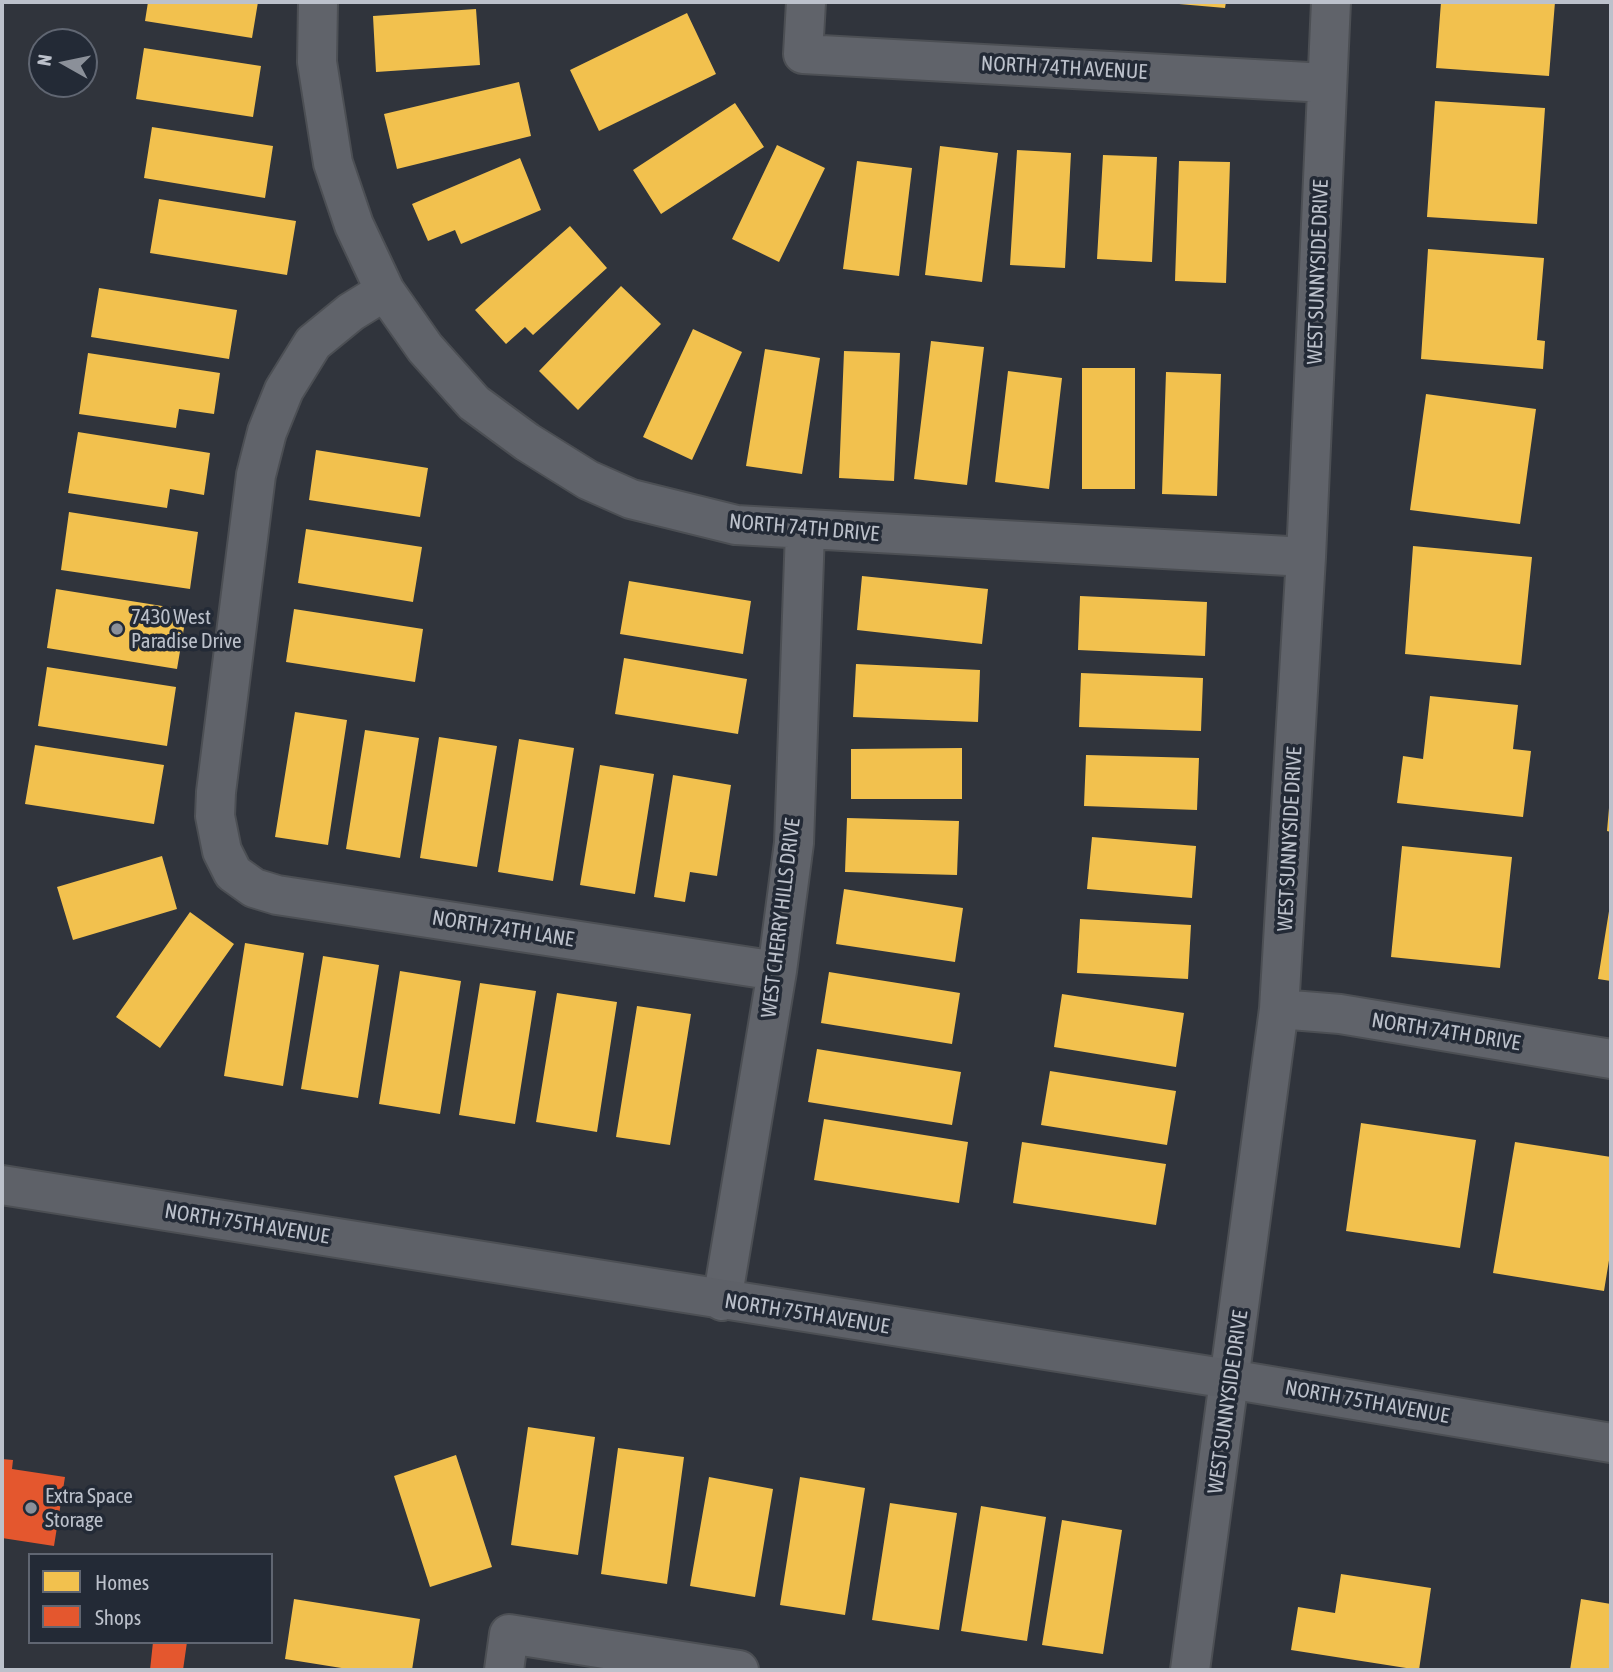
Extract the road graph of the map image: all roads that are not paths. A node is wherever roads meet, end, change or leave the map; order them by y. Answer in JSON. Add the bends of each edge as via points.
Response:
{"nodes":[{"id":1,"x":318,"y":2,"type":"edge"},
{"id":2,"x":806,"y":2,"type":"edge"},
{"id":3,"x":1331,"y":2,"type":"edge"},
{"id":4,"x":1326,"y":83,"type":"junction"},
{"id":5,"x":386,"y":291,"type":"junction"},
{"id":6,"x":805,"y":531,"type":"junction"},
{"id":7,"x":1306,"y":557,"type":"junction"},
{"id":8,"x":777,"y":971,"type":"junction"},
{"id":9,"x":1279,"y":1009,"type":"junction"},
{"id":10,"x":1611,"y":1059,"type":"edge"},
{"id":11,"x":2,"y":1185,"type":"edge"},
{"id":12,"x":722,"y":1301,"type":"junction"},
{"id":13,"x":1230,"y":1379,"type":"junction"},
{"id":14,"x":1611,"y":1443,"type":"edge"},
{"id":15,"x":507,"y":1652,"type":"edge"},
{"id":16,"x":739,"y":1670,"type":"edge"},
{"id":17,"x":1190,"y":1670,"type":"edge"}],
"edges":[{"from":1,"to":5,"type":"street","name":"NORTH 74TH DRIVE","via":[[317,62],[333,163],[354,225]]},
{"from":2,"to":4,"type":"street","name":"NORTH 74TH AVENUE","via":[[803,54]]},
{"from":3,"to":4,"type":"street","name":"WEST SUNNYSIDE DRIVE"},
{"from":4,"to":7,"type":"street","name":"WEST SUNNYSIDE DRIVE"},
{"from":5,"to":6,"type":"street","name":"NORTH 74TH DRIVE","via":[[425,348],[474,403],[588,480],[631,499],[685,514],[736,525]]},
{"from":5,"to":8,"type":"street","name":"NORTH 74TH LANE","via":[[313,343],[284,390],[267,432],[256,475],[216,792],[222,850],[233,873],[254,888],[277,895]]},
{"from":6,"to":7,"type":"street","name":"NORTH 74TH DRIVE"},
{"from":6,"to":8,"type":"street","name":"WEST CHERRY HILLS DRIVE","via":[[794,844]]},
{"from":7,"to":9,"type":"street","name":"WEST SUNNYSIDE DRIVE"},
{"from":8,"to":12,"type":"street","name":"WEST CHERRY HILLS DRIVE"},
{"from":9,"to":10,"type":"street","name":"NORTH 74TH DRIVE","via":[[1340,1014]]},
{"from":9,"to":13,"type":"street","name":"WEST SUNNYSIDE DRIVE"},
{"from":11,"to":12,"type":"main road","name":"NORTH 75TH AVENUE"},
{"from":12,"to":13,"type":"main road","name":"NORTH 75TH AVENUE"},
{"from":13,"to":14,"type":"main road","name":"NORTH 75TH AVENUE"},
{"from":13,"to":17,"type":"street","name":"WEST SUNNYSIDE DRIVE"},
{"from":15,"to":16,"type":"street"}]}
